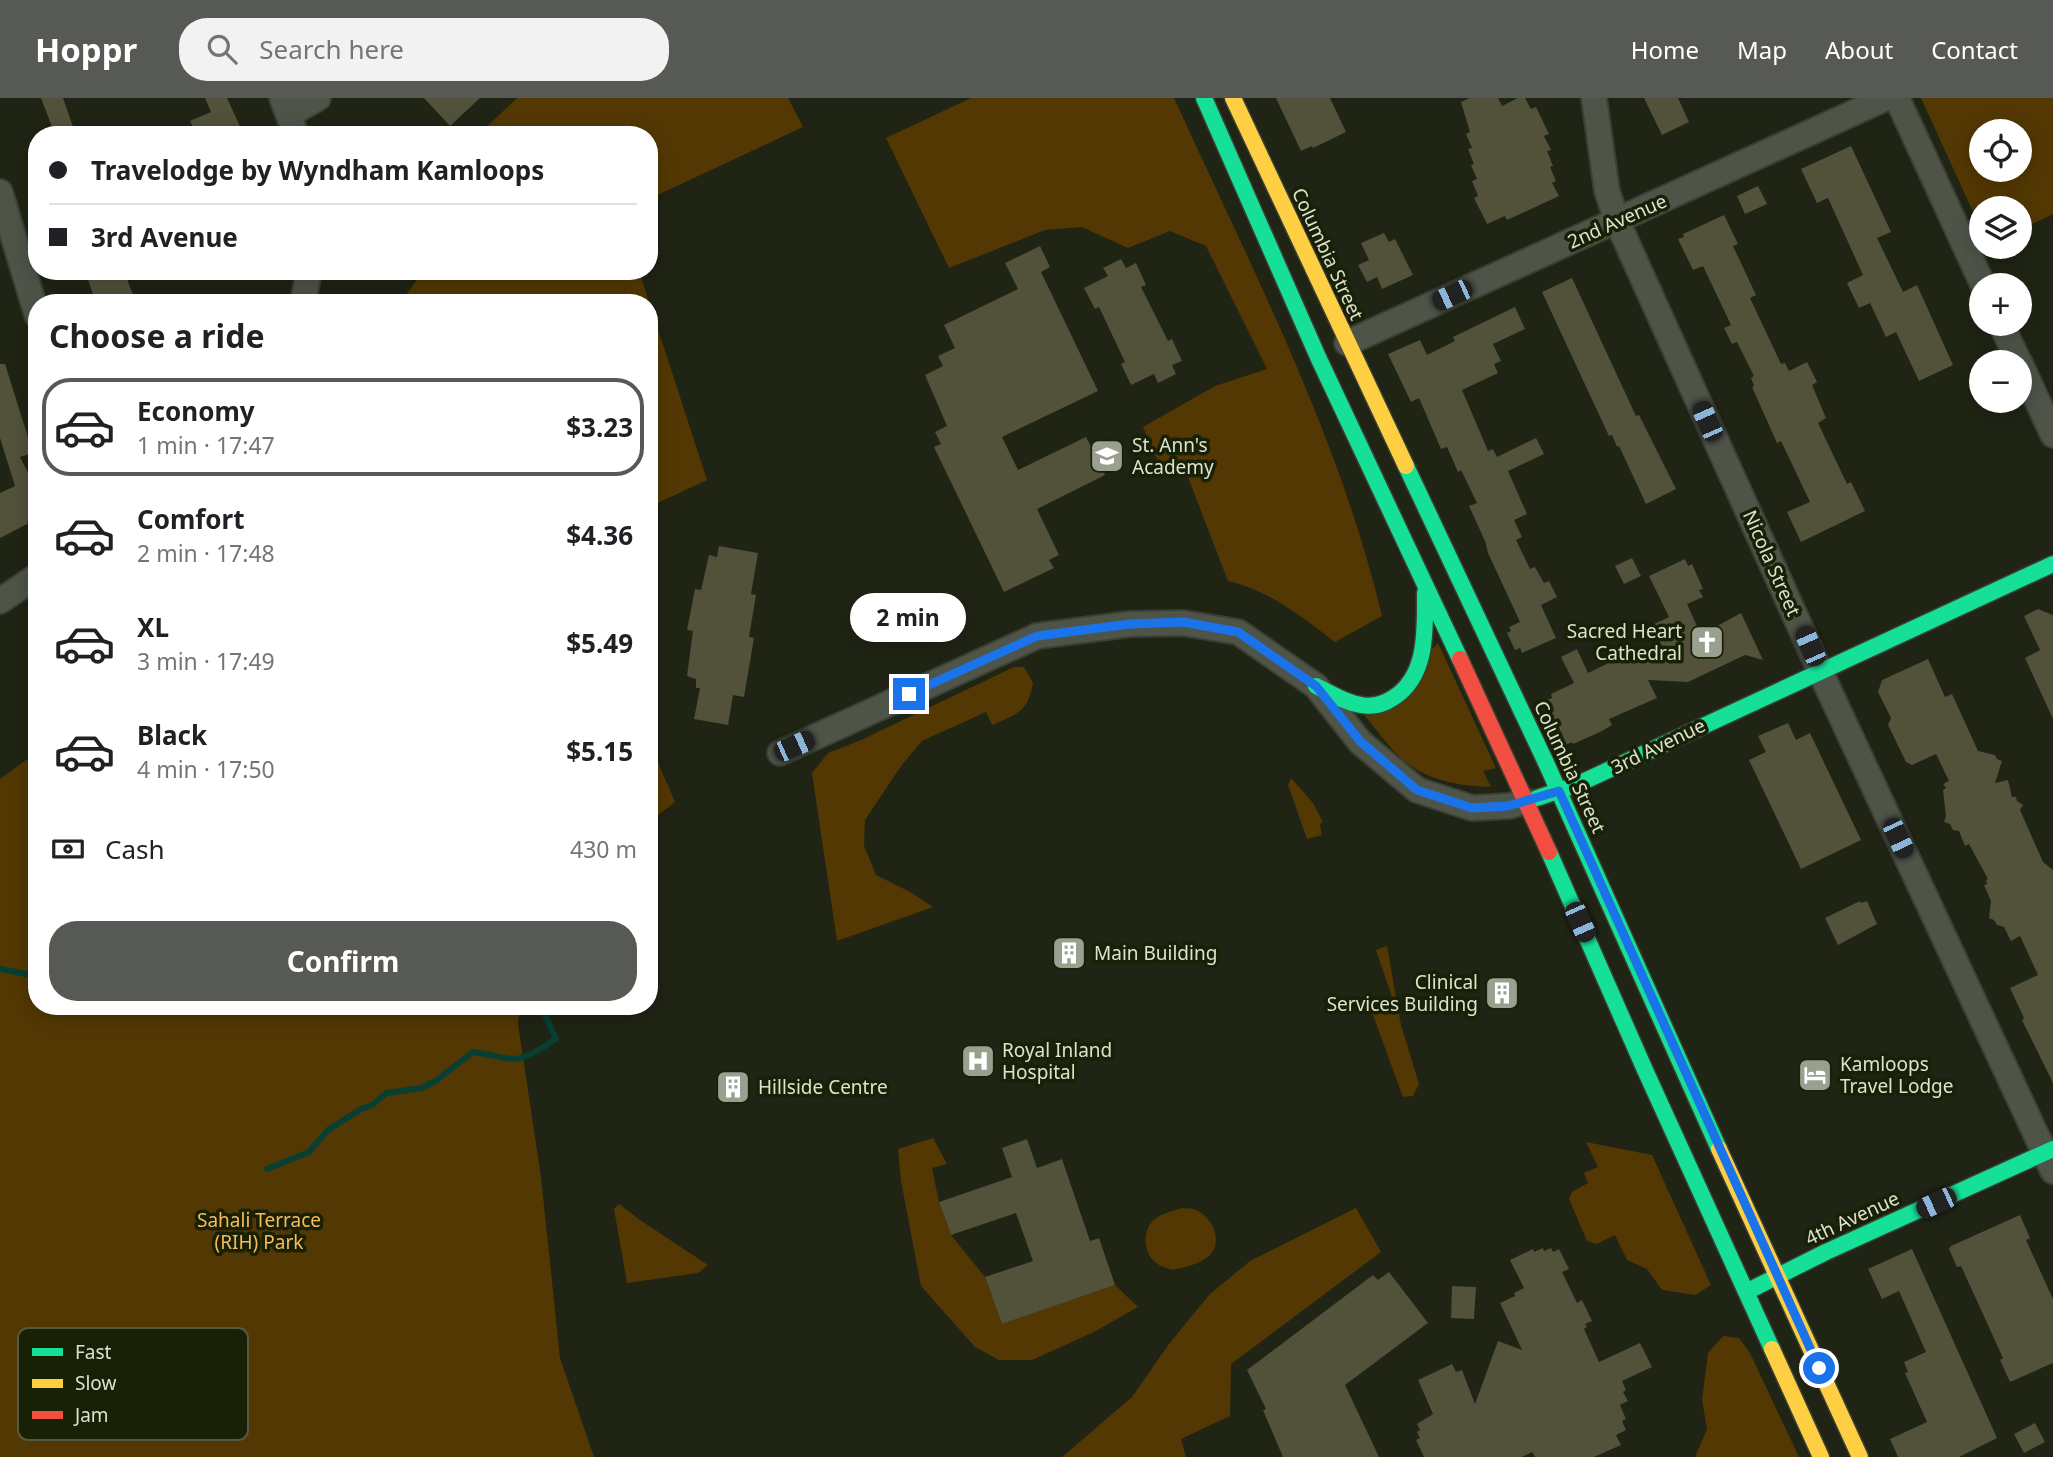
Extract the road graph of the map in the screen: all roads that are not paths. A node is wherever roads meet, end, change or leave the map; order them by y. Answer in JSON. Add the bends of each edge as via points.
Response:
{"nodes":[{"id":1,"x":318,"y":98,"type":"edge"},
{"id":2,"x":1204,"y":98,"type":"edge"},
{"id":3,"x":1233,"y":98,"type":"edge"},
{"id":4,"x":1594,"y":98,"type":"edge"},
{"id":5,"x":1886,"y":98,"type":"edge"},
{"id":6,"x":1897,"y":98,"type":"edge"},
{"id":7,"x":289,"y":116,"type":"edge"},
{"id":8,"x":0,"y":192,"type":"edge"},
{"id":9,"x":1617,"y":221,"type":"junction"},
{"id":10,"x":1977,"y":273,"type":"edge"},
{"id":11,"x":31,"y":294,"type":"edge"},
{"id":12,"x":1347,"y":343,"type":"junction"},
{"id":13,"x":2032,"y":391,"type":"edge"},
{"id":14,"x":2053,"y":435,"type":"edge"},
{"id":15,"x":2053,"y":564,"type":"edge"},
{"id":16,"x":28,"y":582,"type":"edge"},
{"id":17,"x":1425,"y":586,"type":"junction"},
{"id":18,"x":0,"y":601,"type":"edge"},
{"id":19,"x":1820,"y":671,"type":"junction"},
{"id":20,"x":1316,"y":686,"type":"junction"},
{"id":21,"x":780,"y":753,"type":"dead end"},
{"id":22,"x":1559,"y":791,"type":"junction"},
{"id":23,"x":1526,"y":801,"type":"junction"},
{"id":24,"x":2050,"y":1157,"type":"edge"},
{"id":25,"x":1776,"y":1277,"type":"junction"},
{"id":26,"x":1745,"y":1293,"type":"junction"},
{"id":27,"x":1821,"y":1457,"type":"edge"},
{"id":28,"x":1860,"y":1457,"type":"edge"}],
"edges":[{"from":1,"to":7,"type":"street"},
{"from":2,"to":17,"type":"main road"},
{"from":3,"to":12,"type":"main road","name":"Columbia Street"},
{"from":4,"to":9,"type":"street","name":"Nicola Street","via":[[1607,191]]},
{"from":5,"to":9,"type":"street","name":"2nd Avenue"},
{"from":6,"to":10,"type":"street"},
{"from":8,"to":11,"type":"street"},
{"from":9,"to":12,"type":"street","name":"2nd Avenue"},
{"from":9,"to":19,"type":"street","name":"Nicola Street"},
{"from":12,"to":22,"type":"main road","name":"Columbia Street"},
{"from":13,"to":14,"type":"street"},
{"from":15,"to":19,"type":"main road","name":"3rd Avenue"},
{"from":16,"to":18,"type":"street"},
{"from":17,"to":20,"type":"main road","via":[[1420,661],[1396,697],[1362,706]]},
{"from":17,"to":23,"type":"main road"},
{"from":19,"to":22,"type":"main road","name":"3rd Avenue"},
{"from":19,"to":24,"type":"street","name":"Nicola Street"},
{"from":20,"to":21,"type":"street","name":"3rd Avenue","via":[[1238,632],[1183,622],[1130,624],[1037,636]]},
{"from":20,"to":23,"type":"street","name":"3rd Avenue","via":[[1360,741],[1417,790],[1472,808]]},
{"from":22,"to":23,"type":"main road","name":"3rd Avenue"},
{"from":22,"to":25,"type":"main road","name":"Columbia Street"},
{"from":23,"to":26,"type":"main road"},
{"from":24,"to":25,"type":"main road","name":"4th Avenue"},
{"from":25,"to":26,"type":"main road","name":"4th Avenue"},
{"from":25,"to":28,"type":"main road","name":"Columbia Street"},
{"from":26,"to":27,"type":"main road"}]}
